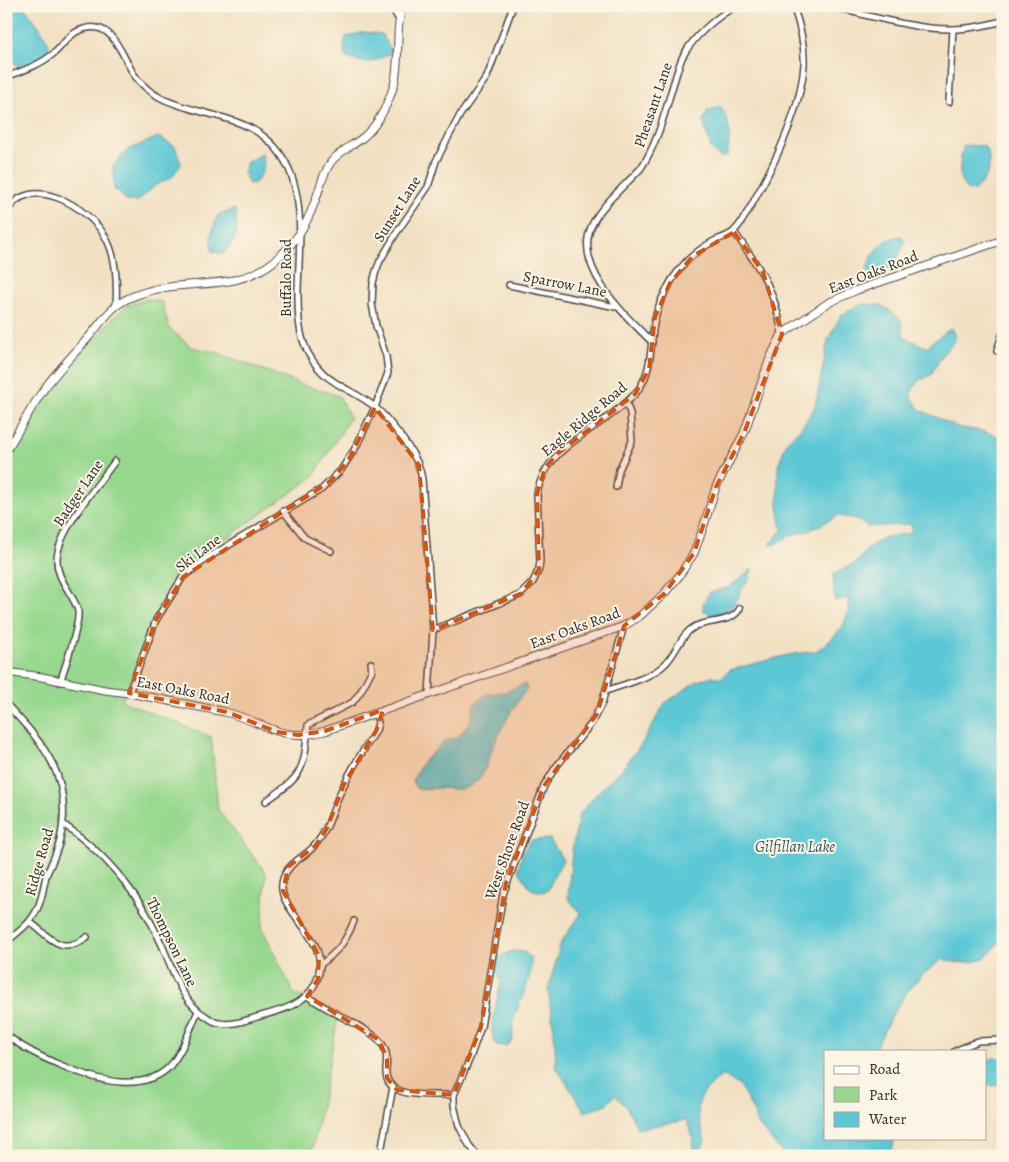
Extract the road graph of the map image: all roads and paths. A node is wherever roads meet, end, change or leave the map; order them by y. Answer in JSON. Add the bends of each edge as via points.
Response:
{"nodes":[{"id":1,"x":391,"y":6,"type":"edge"},
{"id":2,"x":403,"y":6,"type":"edge"},
{"id":3,"x":513,"y":6,"type":"edge"},
{"id":4,"x":736,"y":6,"type":"edge"},
{"id":5,"x":793,"y":6,"type":"edge"},
{"id":6,"x":827,"y":6,"type":"edge"},
{"id":7,"x":399,"y":21,"type":"junction"},
{"id":8,"x":1003,"y":21,"type":"edge"},
{"id":9,"x":953,"y":29,"type":"junction"},
{"id":10,"x":6,"y":77,"type":"edge"},
{"id":11,"x":949,"y":102,"type":"dead end"},
{"id":12,"x":6,"y":214,"type":"edge"},
{"id":13,"x":734,"y":232,"type":"junction"},
{"id":14,"x":299,"y":234,"type":"junction"},
{"id":15,"x":1003,"y":240,"type":"edge"},
{"id":16,"x":509,"y":286,"type":"dead end"},
{"id":17,"x":116,"y":306,"type":"junction"},
{"id":18,"x":616,"y":307,"type":"junction"},
{"id":19,"x":1003,"y":332,"type":"edge"},
{"id":20,"x":782,"y":334,"type":"junction"},
{"id":21,"x":652,"y":342,"type":"junction"},
{"id":22,"x":997,"y":351,"type":"dead end"},
{"id":23,"x":626,"y":403,"type":"junction"},
{"id":24,"x":375,"y":407,"type":"junction"},
{"id":25,"x":6,"y":451,"type":"edge"},
{"id":26,"x":115,"y":461,"type":"dead end"},
{"id":27,"x":616,"y":487,"type":"dead end"},
{"id":28,"x":283,"y":511,"type":"junction"},
{"id":29,"x":331,"y":551,"type":"dead end"},
{"id":30,"x":740,"y":608,"type":"dead end"},
{"id":31,"x":624,"y":626,"type":"junction"},
{"id":32,"x":433,"y":630,"type":"junction"},
{"id":33,"x":371,"y":663,"type":"dead end"},
{"id":34,"x":6,"y":672,"type":"edge"},
{"id":35,"x":60,"y":682,"type":"junction"},
{"id":36,"x":606,"y":691,"type":"junction"},
{"id":37,"x":129,"y":693,"type":"junction"},
{"id":38,"x":429,"y":694,"type":"junction"},
{"id":39,"x":6,"y":704,"type":"edge"},
{"id":40,"x":376,"y":713,"type":"junction"},
{"id":41,"x":307,"y":735,"type":"junction"},
{"id":42,"x":266,"y":801,"type":"dead end"},
{"id":43,"x":63,"y":824,"type":"junction"},
{"id":44,"x":354,"y":921,"type":"dead end"},
{"id":45,"x":30,"y":922,"type":"junction"},
{"id":46,"x":87,"y":937,"type":"dead end"},
{"id":47,"x":6,"y":942,"type":"edge"},
{"id":48,"x":320,"y":965,"type":"junction"},
{"id":49,"x":307,"y":996,"type":"junction"},
{"id":50,"x":198,"y":1011,"type":"junction"},
{"id":51,"x":6,"y":1034,"type":"edge"},
{"id":52,"x":1003,"y":1040,"type":"edge"},
{"id":53,"x":957,"y":1050,"type":"edge"},
{"id":54,"x":393,"y":1087,"type":"junction"},
{"id":55,"x":454,"y":1095,"type":"junction"},
{"id":56,"x":382,"y":1146,"type":"dead end"},
{"id":57,"x":478,"y":1156,"type":"edge"}],
"edges":[{"from":1,"to":7,"type":"street"},
{"from":2,"to":7,"type":"street"},
{"from":3,"to":24,"type":"street","name":"Sunset Lane","via":[[487,77],[460,115],[436,161],[424,194],[397,232],[376,271],[372,304],[388,373]]},
{"from":4,"to":18,"type":"street","name":"Pheasant Lane","via":[[707,28],[688,49],[647,159],[597,216],[590,229],[587,245],[590,260]]},
{"from":5,"to":13,"type":"street","via":[[804,50],[800,89],[771,167]]},
{"from":6,"to":9,"type":"street","via":[[907,24]]},
{"from":7,"to":14,"type":"street","via":[[399,60],[390,97],[360,140],[345,148],[330,163],[311,214]]},
{"from":8,"to":9,"type":"street"},
{"from":9,"to":11,"type":"street"},
{"from":10,"to":14,"type":"street","name":"Buffalo Road","via":[[43,62],[80,31],[103,30],[113,37],[134,75],[154,94],[244,125],[272,143],[284,158],[295,186]]},
{"from":12,"to":17,"type":"street","via":[[13,204],[29,194],[60,199],[87,214],[100,228],[110,247],[116,274]]},
{"from":13,"to":20,"type":"street","via":[[763,272]]},
{"from":13,"to":21,"type":"street","name":"Eagle Ridge Road","via":[[703,248],[677,272],[659,305]]},
{"from":14,"to":17,"type":"street","via":[[282,254],[251,275],[228,282],[156,289]]},
{"from":14,"to":24,"type":"street","name":"Buffalo Road","via":[[298,314],[305,346],[315,364],[330,380]]},
{"from":15,"to":20,"type":"street","name":"East Oaks Road","via":[[849,293]]},
{"from":16,"to":18,"type":"street","name":"Sparrow Lane"},
{"from":17,"to":25,"type":"street","via":[[54,375]]},
{"from":18,"to":21,"type":"street","name":"Pheasant Lane"},
{"from":19,"to":22,"type":"street"},
{"from":20,"to":31,"type":"street","name":"East Oaks Road","via":[[770,358],[744,433],[716,487],[694,553],[664,594]]},
{"from":21,"to":23,"type":"street","name":"Eagle Ridge Road","via":[[646,378]]},
{"from":23,"to":27,"type":"street","via":[[632,441],[619,470]]},
{"from":23,"to":32,"type":"street","name":"Eagle Ridge Road","via":[[557,454],[545,468],[537,494],[540,561],[537,576],[528,588],[520,595]]},
{"from":24,"to":28,"type":"street","name":"Ski Lane","via":[[341,470],[316,493]]},
{"from":24,"to":32,"type":"street","name":"Buffalo Road","via":[[408,446],[419,465]]},
{"from":26,"to":35,"type":"street","name":"Badger Lane","via":[[65,530],[57,558],[60,578],[78,612]]},
{"from":28,"to":29,"type":"street","via":[[304,538]]},
{"from":28,"to":37,"type":"street","name":"Ski Lane","via":[[208,557],[183,577],[156,620]]},
{"from":30,"to":36,"type":"street","via":[[731,617],[690,630],[659,669]]},
{"from":31,"to":36,"type":"street","name":"West Shore Road"},
{"from":31,"to":38,"type":"street","name":"East Oaks Road"},
{"from":32,"to":38,"type":"street","name":"Buffalo Road"},
{"from":33,"to":41,"type":"street","via":[[372,670],[358,696],[308,726]]},
{"from":34,"to":35,"type":"street","name":"East Oaks Road"},
{"from":35,"to":37,"type":"street","name":"East Oaks Road"},
{"from":36,"to":55,"type":"street","name":"West Shore Road","via":[[597,714],[544,786],[506,883],[481,1027]]},
{"from":37,"to":41,"type":"street","name":"East Oaks Road","via":[[234,714],[277,732]]},
{"from":38,"to":40,"type":"street","name":"East Oaks Road"},
{"from":39,"to":43,"type":"street","name":"Ridge Road","via":[[39,740],[52,762],[61,787]]},
{"from":40,"to":41,"type":"street","name":"East Oaks Road"},
{"from":40,"to":48,"type":"street","via":[[376,731],[344,784],[327,828],[315,846],[288,867],[283,879],[285,898],[313,940]]},
{"from":41,"to":42,"type":"street","via":[[300,772],[290,784]]},
{"from":43,"to":45,"type":"street","name":"Ridge Road","via":[[39,906]]},
{"from":43,"to":50,"type":"street","name":"Thompson Lane","via":[[92,846],[131,891],[153,926],[184,996]]},
{"from":44,"to":48,"type":"street","via":[[342,946]]},
{"from":45,"to":46,"type":"street","via":[[66,947]]},
{"from":45,"to":47,"type":"street","name":"Ridge Road"},
{"from":48,"to":49,"type":"street","via":[[318,978]]},
{"from":49,"to":50,"type":"street","name":"Thompson Lane","via":[[284,1010],[229,1023],[213,1021]]},
{"from":49,"to":54,"type":"street","via":[[379,1040],[386,1052],[387,1078]]},
{"from":50,"to":51,"type":"street","via":[[182,1048],[170,1066],[154,1077],[138,1082],[119,1082],[72,1069],[22,1046]]},
{"from":52,"to":53,"type":"street","via":[[978,1041]]},
{"from":54,"to":55,"type":"street","via":[[407,1093]]},
{"from":54,"to":56,"type":"street"},
{"from":55,"to":57,"type":"street","via":[[459,1126]]}]}
